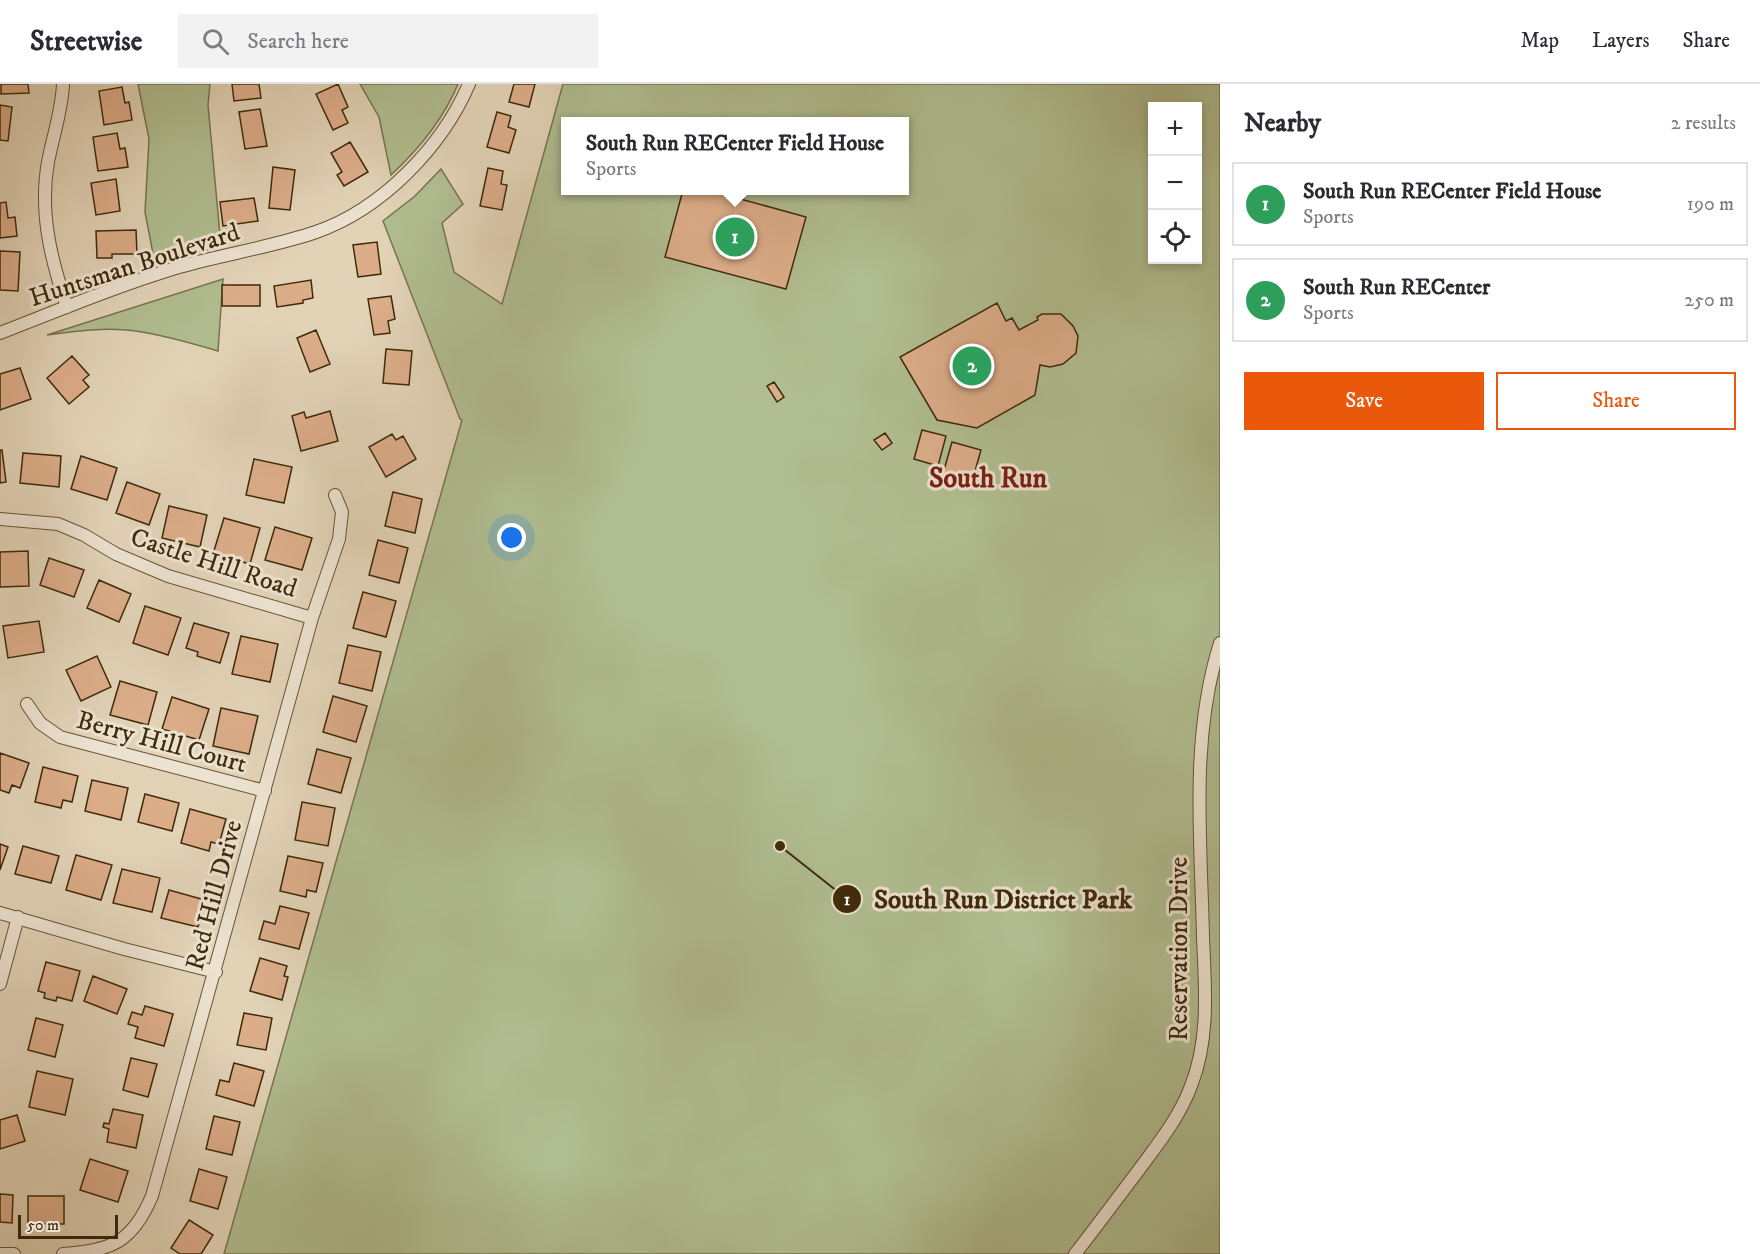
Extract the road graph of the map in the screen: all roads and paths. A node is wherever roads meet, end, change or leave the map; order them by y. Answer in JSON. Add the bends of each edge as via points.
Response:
{"nodes":[{"id":1,"x":63,"y":84,"type":"edge"},
{"id":2,"x":469,"y":84,"type":"edge"},
{"id":3,"x":67,"y":307,"type":"junction"},
{"id":4,"x":0,"y":333,"type":"edge"},
{"id":5,"x":335,"y":495,"type":"dead end"},
{"id":6,"x":0,"y":519,"type":"edge"},
{"id":7,"x":312,"y":618,"type":"junction"},
{"id":8,"x":1220,"y":643,"type":"edge"},
{"id":9,"x":27,"y":704,"type":"dead end"},
{"id":10,"x":265,"y":791,"type":"junction"},
{"id":11,"x":0,"y":913,"type":"edge"},
{"id":12,"x":18,"y":917,"type":"junction"},
{"id":13,"x":216,"y":972,"type":"junction"},
{"id":14,"x":0,"y":984,"type":"edge"},
{"id":15,"x":0,"y":1254,"type":"edge"},
{"id":16,"x":14,"y":1254,"type":"edge"},
{"id":17,"x":63,"y":1254,"type":"edge"},
{"id":18,"x":1075,"y":1254,"type":"edge"}],
"edges":[{"from":1,"to":3,"type":"street","via":[[48,162],[45,204],[51,256]]},
{"from":2,"to":3,"type":"street","name":"Huntsman Boulevard","via":[[438,139],[396,184],[322,230],[178,267]]},
{"from":3,"to":4,"type":"street","name":"Huntsman Boulevard"},
{"from":5,"to":7,"type":"street","name":"Red Hill Drive","via":[[342,512],[339,539]]},
{"from":6,"to":7,"type":"street","name":"Castle Hill Road","via":[[58,524],[168,576]]},
{"from":7,"to":10,"type":"street","name":"Red Hill Drive"},
{"from":8,"to":18,"type":"street","name":"Reservation Drive","via":[[1208,687],[1200,760],[1205,1004],[1198,1066],[1183,1106],[1168,1130]]},
{"from":9,"to":10,"type":"street","name":"Berry Hill Court","via":[[40,723],[60,737]]},
{"from":10,"to":13,"type":"street","name":"Red Hill Drive"},
{"from":11,"to":12,"type":"street"},
{"from":12,"to":13,"type":"street"},
{"from":12,"to":14,"type":"street"},
{"from":13,"to":17,"type":"street","name":"Red Hill Drive","via":[[143,1218],[108,1248]]},
{"from":15,"to":16,"type":"street"}]}
